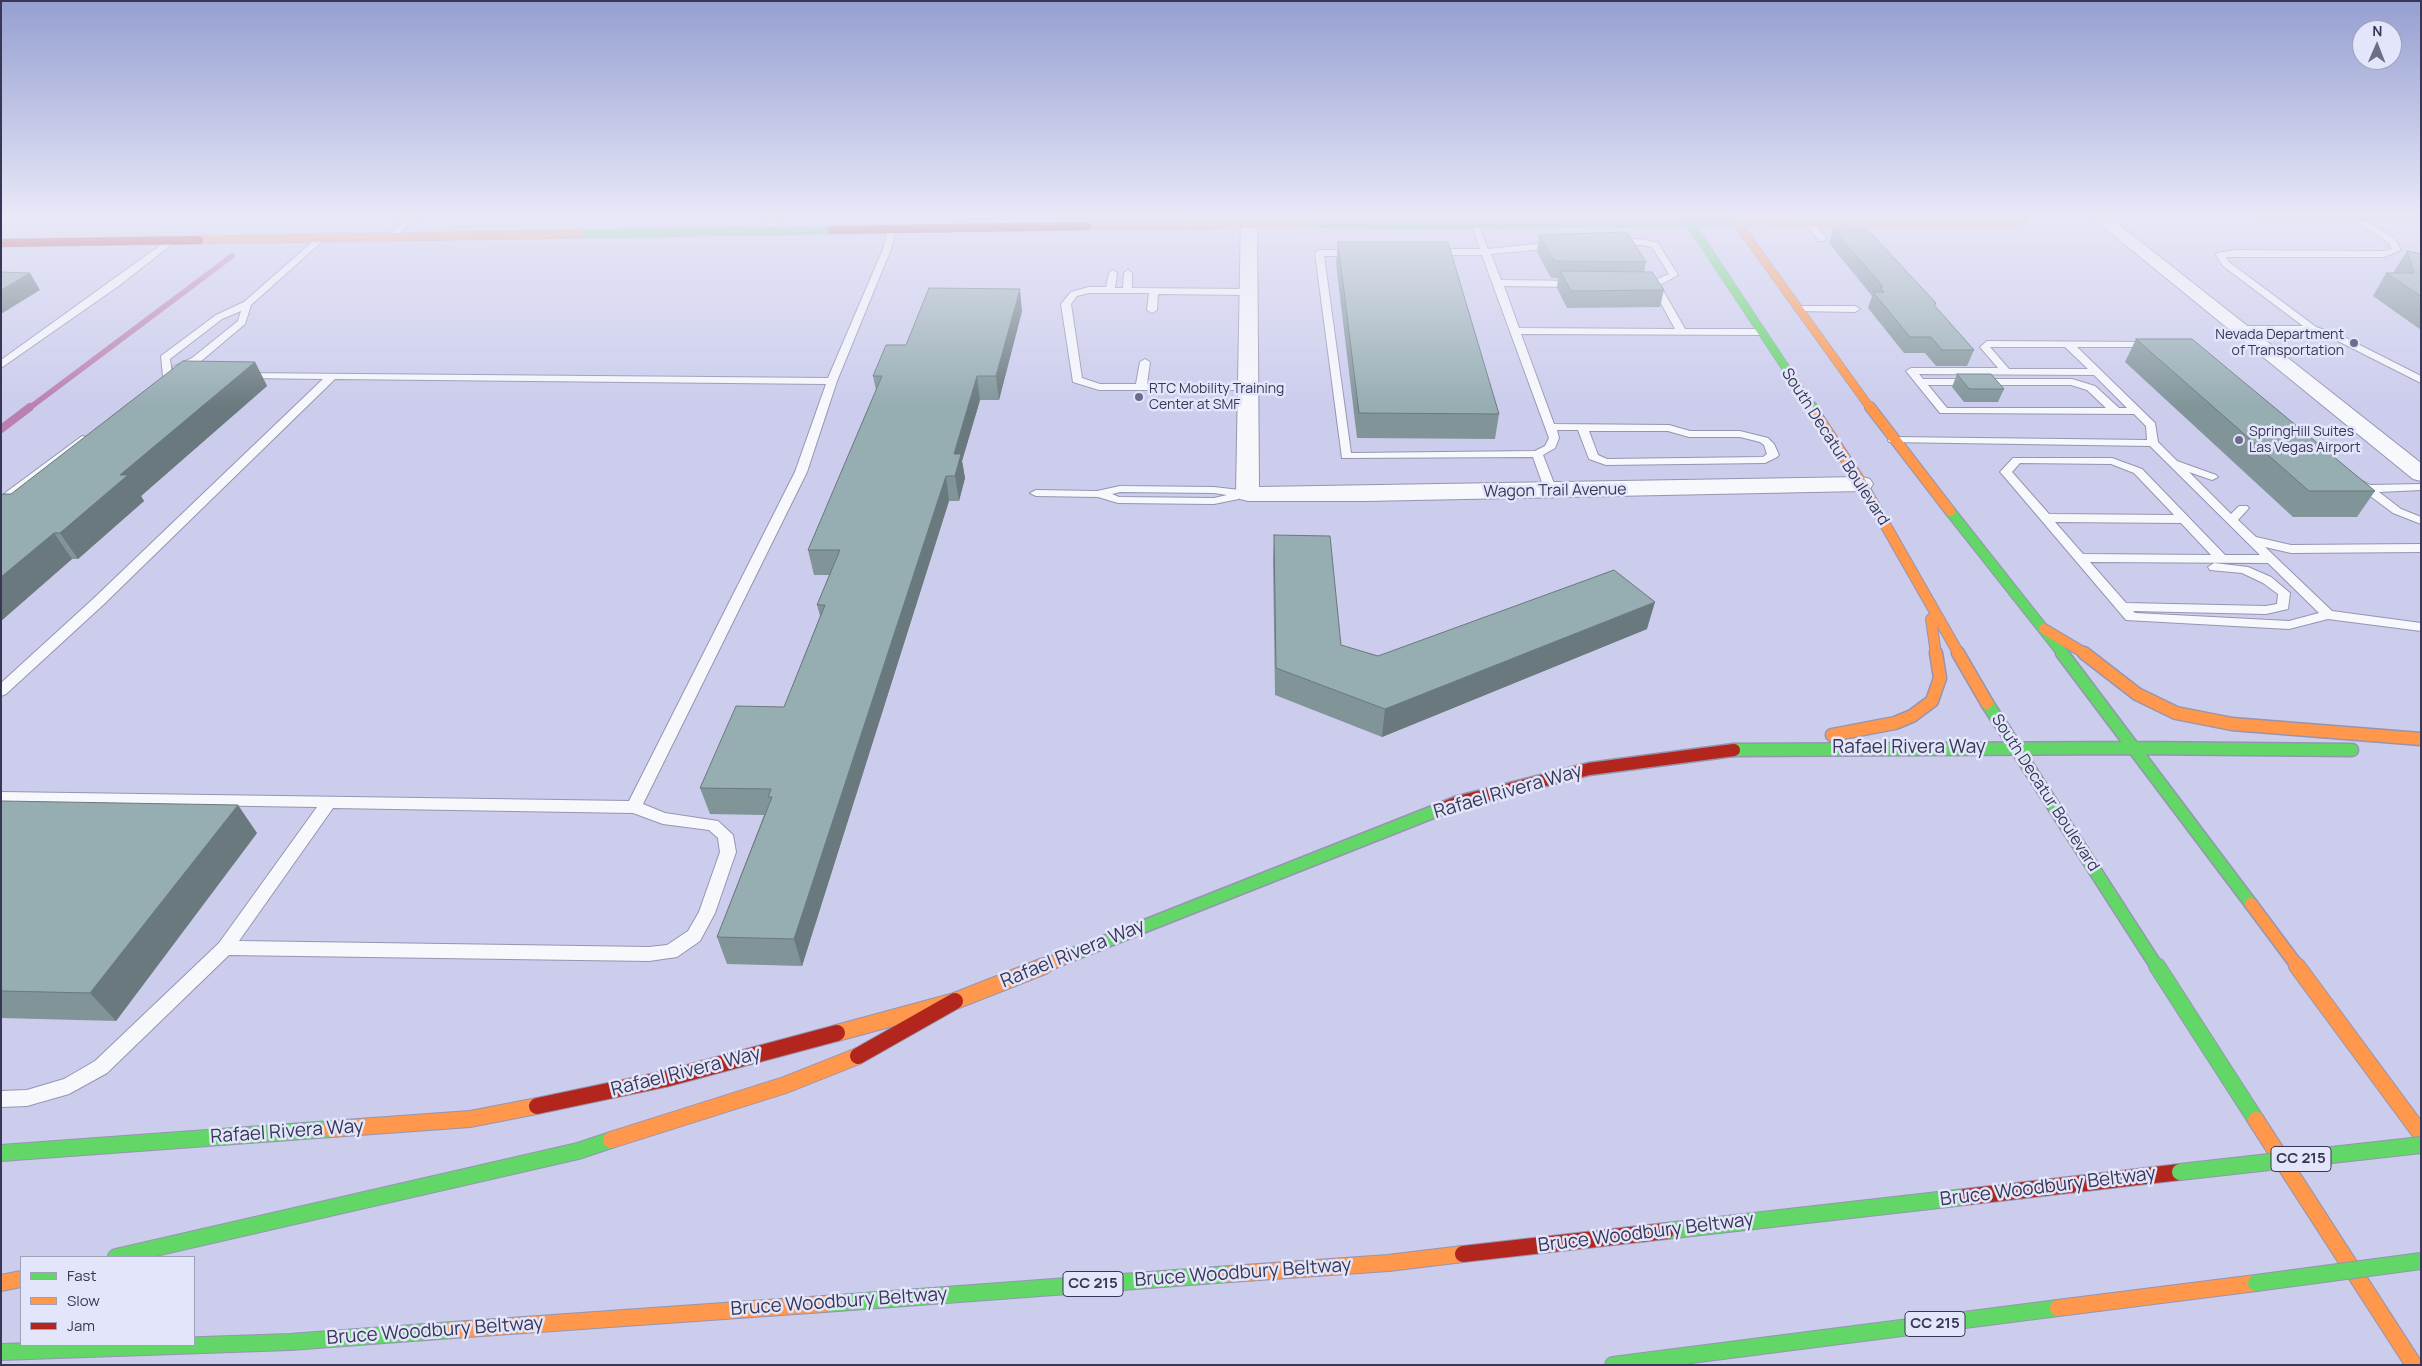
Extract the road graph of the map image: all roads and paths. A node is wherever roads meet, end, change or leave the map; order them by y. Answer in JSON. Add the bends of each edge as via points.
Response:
{"nodes":[{"id":1,"x":121,"y":280,"type":"edge"},
{"id":2,"x":275,"y":280,"type":"edge"},
{"id":3,"x":874,"y":280,"type":"edge"},
{"id":4,"x":1112,"y":280,"type":"edge"},
{"id":5,"x":1128,"y":280,"type":"edge"},
{"id":6,"x":1249,"y":280,"type":"edge"},
{"id":7,"x":1323,"y":280,"type":"edge"},
{"id":8,"x":1497,"y":280,"type":"edge"},
{"id":9,"x":1661,"y":280,"type":"edge"},
{"id":10,"x":1726,"y":280,"type":"edge"},
{"id":11,"x":1778,"y":280,"type":"edge"},
{"id":12,"x":2178,"y":280,"type":"edge"},
{"id":13,"x":2247,"y":280,"type":"edge"},
{"id":14,"x":1498,"y":283,"type":"junction"},
{"id":15,"x":1586,"y":284,"type":"edge"},
{"id":16,"x":1110,"y":290,"type":"junction"},
{"id":17,"x":1127,"y":290,"type":"junction"},
{"id":18,"x":1154,"y":290,"type":"junction"},
{"id":19,"x":1249,"y":292,"type":"junction"},
{"id":20,"x":247,"y":304,"type":"junction"},
{"id":21,"x":1799,"y":309,"type":"junction"},
{"id":22,"x":1152,"y":310,"type":"dead end"},
{"id":23,"x":1855,"y":310,"type":"dead end"},
{"id":24,"x":2240,"y":329,"type":"junction"},
{"id":25,"x":2313,"y":329,"type":"junction"},
{"id":26,"x":1514,"y":332,"type":"junction"},
{"id":27,"x":1682,"y":332,"type":"junction"},
{"id":28,"x":1760,"y":332,"type":"junction"},
{"id":29,"x":2068,"y":344,"type":"junction"},
{"id":30,"x":2164,"y":344,"type":"edge"},
{"id":31,"x":1145,"y":362,"type":"dead end"},
{"id":32,"x":1,"y":365,"type":"edge"},
{"id":33,"x":2006,"y":371,"type":"junction"},
{"id":34,"x":2097,"y":372,"type":"junction"},
{"id":35,"x":196,"y":374,"type":"edge"},
{"id":36,"x":234,"y":375,"type":"edge"},
{"id":37,"x":332,"y":376,"type":"junction"},
{"id":38,"x":163,"y":377,"type":"junction"},
{"id":39,"x":2421,"y":380,"type":"edge"},
{"id":40,"x":832,"y":381,"type":"junction"},
{"id":41,"x":1920,"y":382,"type":"junction"},
{"id":42,"x":1141,"y":388,"type":"junction"},
{"id":43,"x":1249,"y":388,"type":"junction"},
{"id":44,"x":2116,"y":412,"type":"junction"},
{"id":45,"x":2137,"y":412,"type":"junction"},
{"id":46,"x":1550,"y":427,"type":"junction"},
{"id":47,"x":1583,"y":429,"type":"junction"},
{"id":48,"x":88,"y":435,"type":"edge"},
{"id":49,"x":1893,"y":440,"type":"junction"},
{"id":50,"x":2153,"y":443,"type":"junction"},
{"id":51,"x":1536,"y":454,"type":"junction"},
{"id":52,"x":2173,"y":462,"type":"junction"},
{"id":53,"x":2421,"y":474,"type":"edge"},
{"id":54,"x":2212,"y":477,"type":"dead end"},
{"id":55,"x":2353,"y":477,"type":"edge"},
{"id":56,"x":1862,"y":484,"type":"junction"},
{"id":57,"x":2421,"y":487,"type":"edge"},
{"id":58,"x":2368,"y":490,"type":"junction"},
{"id":59,"x":1551,"y":491,"type":"junction"},
{"id":60,"x":1036,"y":493,"type":"dead end"},
{"id":61,"x":1248,"y":494,"type":"junction"},
{"id":62,"x":1,"y":502,"type":"edge"},
{"id":63,"x":2243,"y":508,"type":"dead end"},
{"id":64,"x":2046,"y":518,"type":"junction"},
{"id":65,"x":2184,"y":520,"type":"junction"},
{"id":66,"x":2232,"y":520,"type":"junction"},
{"id":67,"x":2421,"y":522,"type":"edge"},
{"id":68,"x":2252,"y":540,"type":"junction"},
{"id":69,"x":2421,"y":548,"type":"edge"},
{"id":70,"x":2087,"y":558,"type":"junction"},
{"id":71,"x":2222,"y":559,"type":"junction"},
{"id":72,"x":2272,"y":559,"type":"junction"},
{"id":73,"x":1928,"y":600,"type":"junction"},
{"id":74,"x":2123,"y":607,"type":"junction"},
{"id":75,"x":2328,"y":615,"type":"junction"},
{"id":76,"x":2421,"y":627,"type":"edge"},
{"id":77,"x":2044,"y":629,"type":"junction"},
{"id":78,"x":1,"y":691,"type":"edge"},
{"id":79,"x":2421,"y":739,"type":"edge"},
{"id":80,"x":2421,"y":746,"type":"edge"},
{"id":81,"x":2014,"y":748,"type":"junction"},
{"id":82,"x":2135,"y":748,"type":"junction"},
{"id":83,"x":2383,"y":748,"type":"dead end"},
{"id":84,"x":1748,"y":749,"type":"junction"},
{"id":85,"x":2364,"y":749,"type":"dead end"},
{"id":86,"x":1,"y":797,"type":"edge"},
{"id":87,"x":330,"y":801,"type":"junction"},
{"id":88,"x":634,"y":808,"type":"junction"},
{"id":89,"x":225,"y":948,"type":"junction"},
{"id":90,"x":955,"y":1001,"type":"junction"},
{"id":91,"x":1,"y":1099,"type":"edge"},
{"id":92,"x":2421,"y":1134,"type":"edge"},
{"id":93,"x":2421,"y":1145,"type":"edge"},
{"id":94,"x":1,"y":1153,"type":"edge"},
{"id":95,"x":120,"y":1256,"type":"edge"},
{"id":96,"x":2421,"y":1261,"type":"edge"},
{"id":97,"x":20,"y":1279,"type":"edge"},
{"id":98,"x":1,"y":1283,"type":"edge"},
{"id":99,"x":195,"y":1345,"type":"edge"},
{"id":100,"x":174,"y":1346,"type":"edge"},
{"id":101,"x":1,"y":1352,"type":"edge"},
{"id":102,"x":1613,"y":1365,"type":"edge"},
{"id":103,"x":2414,"y":1365,"type":"edge"}],
"edges":[{"from":1,"to":32,"type":"lane"},
{"from":2,"to":20,"type":"lane"},
{"from":3,"to":40,"type":"lane"},
{"from":4,"to":16,"type":"lane"},
{"from":5,"to":17,"type":"lane"},
{"from":6,"to":19,"type":"street"},
{"from":7,"to":51,"type":"lane","via":[[1346,456]]},
{"from":8,"to":14,"type":"lane"},
{"from":9,"to":27,"type":"lane","via":[[1650,284]]},
{"from":10,"to":28,"type":"main road","name":"South Decatur Boulevard"},
{"from":11,"to":21,"type":"main road"},
{"from":12,"to":24,"type":"street"},
{"from":13,"to":25,"type":"lane"},
{"from":14,"to":15,"type":"lane"},
{"from":14,"to":26,"type":"lane"},
{"from":16,"to":17,"type":"lane"},
{"from":16,"to":42,"type":"lane","via":[[1074,294],[1066,304],[1077,380],[1099,387]]},
{"from":17,"to":18,"type":"lane"},
{"from":18,"to":19,"type":"lane"},
{"from":18,"to":22,"type":"lane"},
{"from":19,"to":43,"type":"street"},
{"from":20,"to":38,"type":"lane","via":[[242,322],[196,360]]},
{"from":20,"to":38,"type":"lane","via":[[219,317],[165,358]]},
{"from":21,"to":23,"type":"lane"},
{"from":21,"to":49,"type":"main road"},
{"from":24,"to":25,"type":"lane"},
{"from":24,"to":53,"type":"street"},
{"from":25,"to":39,"type":"lane","via":[[2337,337]]},
{"from":26,"to":27,"type":"lane"},
{"from":26,"to":46,"type":"lane"},
{"from":27,"to":28,"type":"lane"},
{"from":28,"to":56,"type":"main road","name":"South Decatur Boulevard"},
{"from":29,"to":30,"type":"lane"},
{"from":29,"to":33,"type":"lane","via":[[1987,344],[1985,347]]},
{"from":29,"to":34,"type":"lane"},
{"from":31,"to":42,"type":"lane"},
{"from":33,"to":34,"type":"lane"},
{"from":33,"to":41,"type":"lane","via":[[1911,371]]},
{"from":34,"to":45,"type":"lane"},
{"from":35,"to":38,"type":"lane"},
{"from":36,"to":37,"type":"lane"},
{"from":37,"to":40,"type":"lane"},
{"from":37,"to":78,"type":"lane"},
{"from":40,"to":88,"type":"lane","via":[[801,472]]},
{"from":41,"to":44,"type":"lane","via":[[2072,382],[2091,388]]},
{"from":41,"to":44,"type":"lane","via":[[1944,411]]},
{"from":42,"to":43,"type":"lane"},
{"from":43,"to":61,"type":"street"},
{"from":44,"to":45,"type":"lane"},
{"from":45,"to":50,"type":"lane","via":[[2151,425]]},
{"from":46,"to":47,"type":"lane"},
{"from":46,"to":51,"type":"lane","via":[[1554,438],[1550,448]]},
{"from":47,"to":47,"type":"lane","via":[[1593,457],[1606,462],[1765,460],[1773,455],[1769,444],[1740,434],[1689,434],[1668,428]]},
{"from":48,"to":62,"type":"lane"},
{"from":49,"to":50,"type":"lane"},
{"from":49,"to":77,"type":"main road"},
{"from":50,"to":52,"type":"lane"},
{"from":51,"to":59,"type":"lane"},
{"from":52,"to":54,"type":"lane"},
{"from":52,"to":66,"type":"lane"},
{"from":55,"to":58,"type":"lane"},
{"from":56,"to":59,"type":"street","name":"Wagon Trail Avenue"},
{"from":56,"to":73,"type":"main road","name":"South Decatur Boulevard"},
{"from":57,"to":58,"type":"lane"},
{"from":58,"to":67,"type":"lane","via":[[2397,511]]},
{"from":59,"to":61,"type":"street","name":"Wagon Trail Avenue"},
{"from":60,"to":61,"type":"lane","via":[[1097,494],[1118,500],[1214,501]]},
{"from":63,"to":66,"type":"lane"},
{"from":64,"to":65,"type":"lane"},
{"from":64,"to":65,"type":"lane","via":[[2006,472],[2016,460],[2112,461],[2138,471]]},
{"from":64,"to":70,"type":"lane"},
{"from":65,"to":71,"type":"lane"},
{"from":66,"to":68,"type":"lane"},
{"from":68,"to":69,"type":"lane","via":[[2291,549]]},
{"from":68,"to":72,"type":"lane"},
{"from":70,"to":71,"type":"lane"},
{"from":70,"to":74,"type":"lane"},
{"from":70,"to":74,"type":"lane","via":[[2125,567],[2244,570],[2267,580],[2284,593],[2283,606],[2266,610]]},
{"from":71,"to":72,"type":"lane"},
{"from":72,"to":75,"type":"lane"},
{"from":73,"to":81,"type":"main road","name":"South Decatur Boulevard"},
{"from":73,"to":84,"type":"main road","via":[[1940,678],[1938,690],[1926,708],[1895,724]]},
{"from":74,"to":75,"type":"lane","via":[[2132,617],[2223,623],[2289,625]]},
{"from":75,"to":76,"type":"lane"},
{"from":77,"to":79,"type":"main road","via":[[2078,648],[2137,694],[2176,713],[2232,724]]},
{"from":77,"to":82,"type":"main road"},
{"from":80,"to":83,"type":"main road"},
{"from":81,"to":82,"type":"main road","name":"Rafael Rivera Way"},
{"from":81,"to":84,"type":"main road","name":"Rafael Rivera Way"},
{"from":81,"to":103,"type":"main road","name":"South Decatur Boulevard"},
{"from":82,"to":85,"type":"main road","name":"Rafael Rivera Way"},
{"from":82,"to":92,"type":"main road"},
{"from":84,"to":90,"type":"main road","name":"Rafael Rivera Way","via":[[1589,769],[1458,802]]},
{"from":86,"to":87,"type":"lane"},
{"from":87,"to":88,"type":"lane"},
{"from":87,"to":89,"type":"lane"},
{"from":88,"to":89,"type":"lane","via":[[663,818],[713,825],[725,835],[728,852],[707,913],[694,936],[671,952]]},
{"from":89,"to":91,"type":"lane","via":[[101,1067],[69,1086],[27,1098]]},
{"from":90,"to":94,"type":"main road","name":"Rafael Rivera Way","via":[[665,1079],[470,1119]]},
{"from":90,"to":95,"type":"main road","via":[[861,1055],[785,1086],[578,1151]]},
{"from":93,"to":99,"type":"main road","name":"Bruce Woodbury Beltway","number":"CC 215","bridge":true,"via":[[1388,1263],[290,1342]]},
{"from":96,"to":102,"type":"main road","number":"CC 215","bridge":true},
{"from":97,"to":98,"type":"main road"},
{"from":100,"to":101,"type":"main road","name":"Bruce Woodbury Beltway","number":"CC 215","bridge":true}]}
